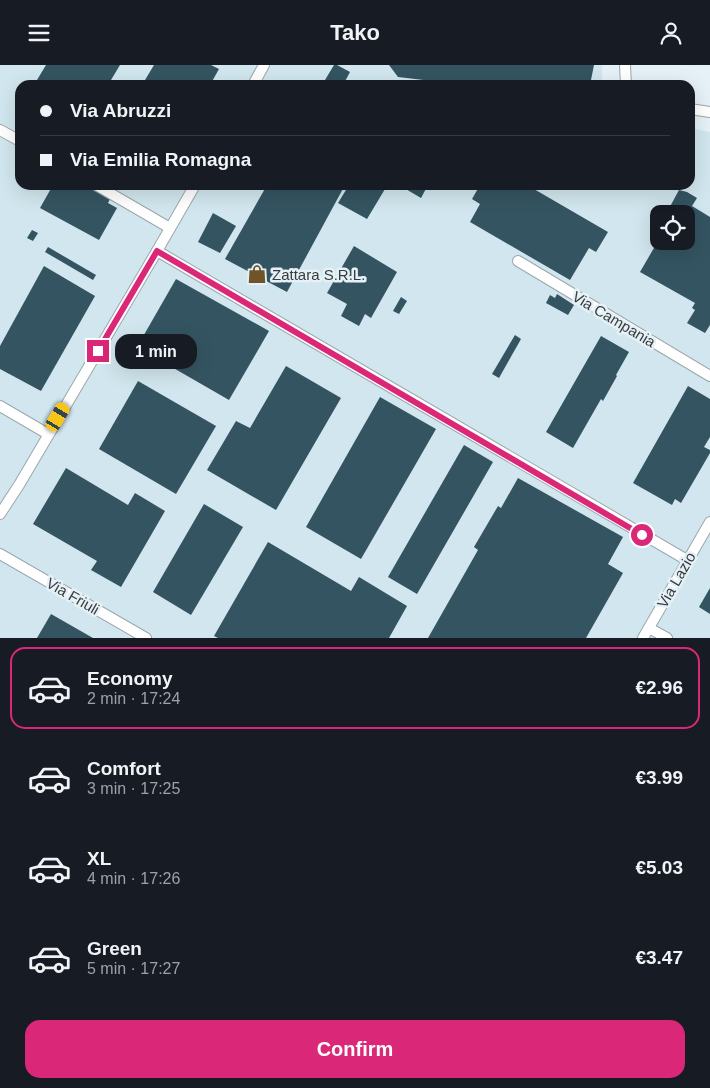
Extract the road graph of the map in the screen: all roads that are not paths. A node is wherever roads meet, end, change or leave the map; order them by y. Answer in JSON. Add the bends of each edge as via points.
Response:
{"nodes":[{"id":1,"x":264,"y":65,"type":"edge"},
{"id":2,"x":625,"y":65,"type":"edge"},
{"id":3,"x":256,"y":80,"type":"edge"},
{"id":4,"x":626,"y":80,"type":"edge"},
{"id":5,"x":695,"y":110,"type":"edge"},
{"id":6,"x":710,"y":112,"type":"edge"},
{"id":7,"x":0,"y":130,"type":"edge"},
{"id":8,"x":15,"y":138,"type":"edge"},
{"id":9,"x":105,"y":190,"type":"edge"},
{"id":10,"x":192,"y":190,"type":"edge"},
{"id":11,"x":170,"y":228,"type":"junction"},
{"id":12,"x":157,"y":251,"type":"junction"},
{"id":13,"x":518,"y":261,"type":"dead end"},
{"id":14,"x":710,"y":376,"type":"edge"},
{"id":15,"x":0,"y":406,"type":"edge"},
{"id":16,"x":48,"y":434,"type":"junction"},
{"id":17,"x":0,"y":513,"type":"edge"},
{"id":18,"x":710,"y":522,"type":"edge"},
{"id":19,"x":0,"y":554,"type":"edge"},
{"id":20,"x":687,"y":561,"type":"junction"},
{"id":21,"x":649,"y":628,"type":"junction"},
{"id":22,"x":146,"y":638,"type":"edge"},
{"id":23,"x":643,"y":638,"type":"edge"},
{"id":24,"x":667,"y":638,"type":"edge"}],
"edges":[{"from":1,"to":3,"type":"street"},
{"from":2,"to":4,"type":"street"},
{"from":5,"to":6,"type":"street"},
{"from":7,"to":8,"type":"street"},
{"from":9,"to":11,"type":"street"},
{"from":10,"to":11,"type":"street"},
{"from":11,"to":12,"type":"street"},
{"from":12,"to":16,"type":"street"},
{"from":12,"to":20,"type":"street"},
{"from":13,"to":14,"type":"street","name":"Via Campania"},
{"from":15,"to":16,"type":"street"},
{"from":16,"to":17,"type":"street"},
{"from":18,"to":20,"type":"street","name":"Via Lazio"},
{"from":19,"to":22,"type":"street","name":"Via Friuli"},
{"from":20,"to":21,"type":"street","name":"Via Lazio"},
{"from":21,"to":23,"type":"street","name":"Via Lazio"},
{"from":21,"to":24,"type":"street"}]}
